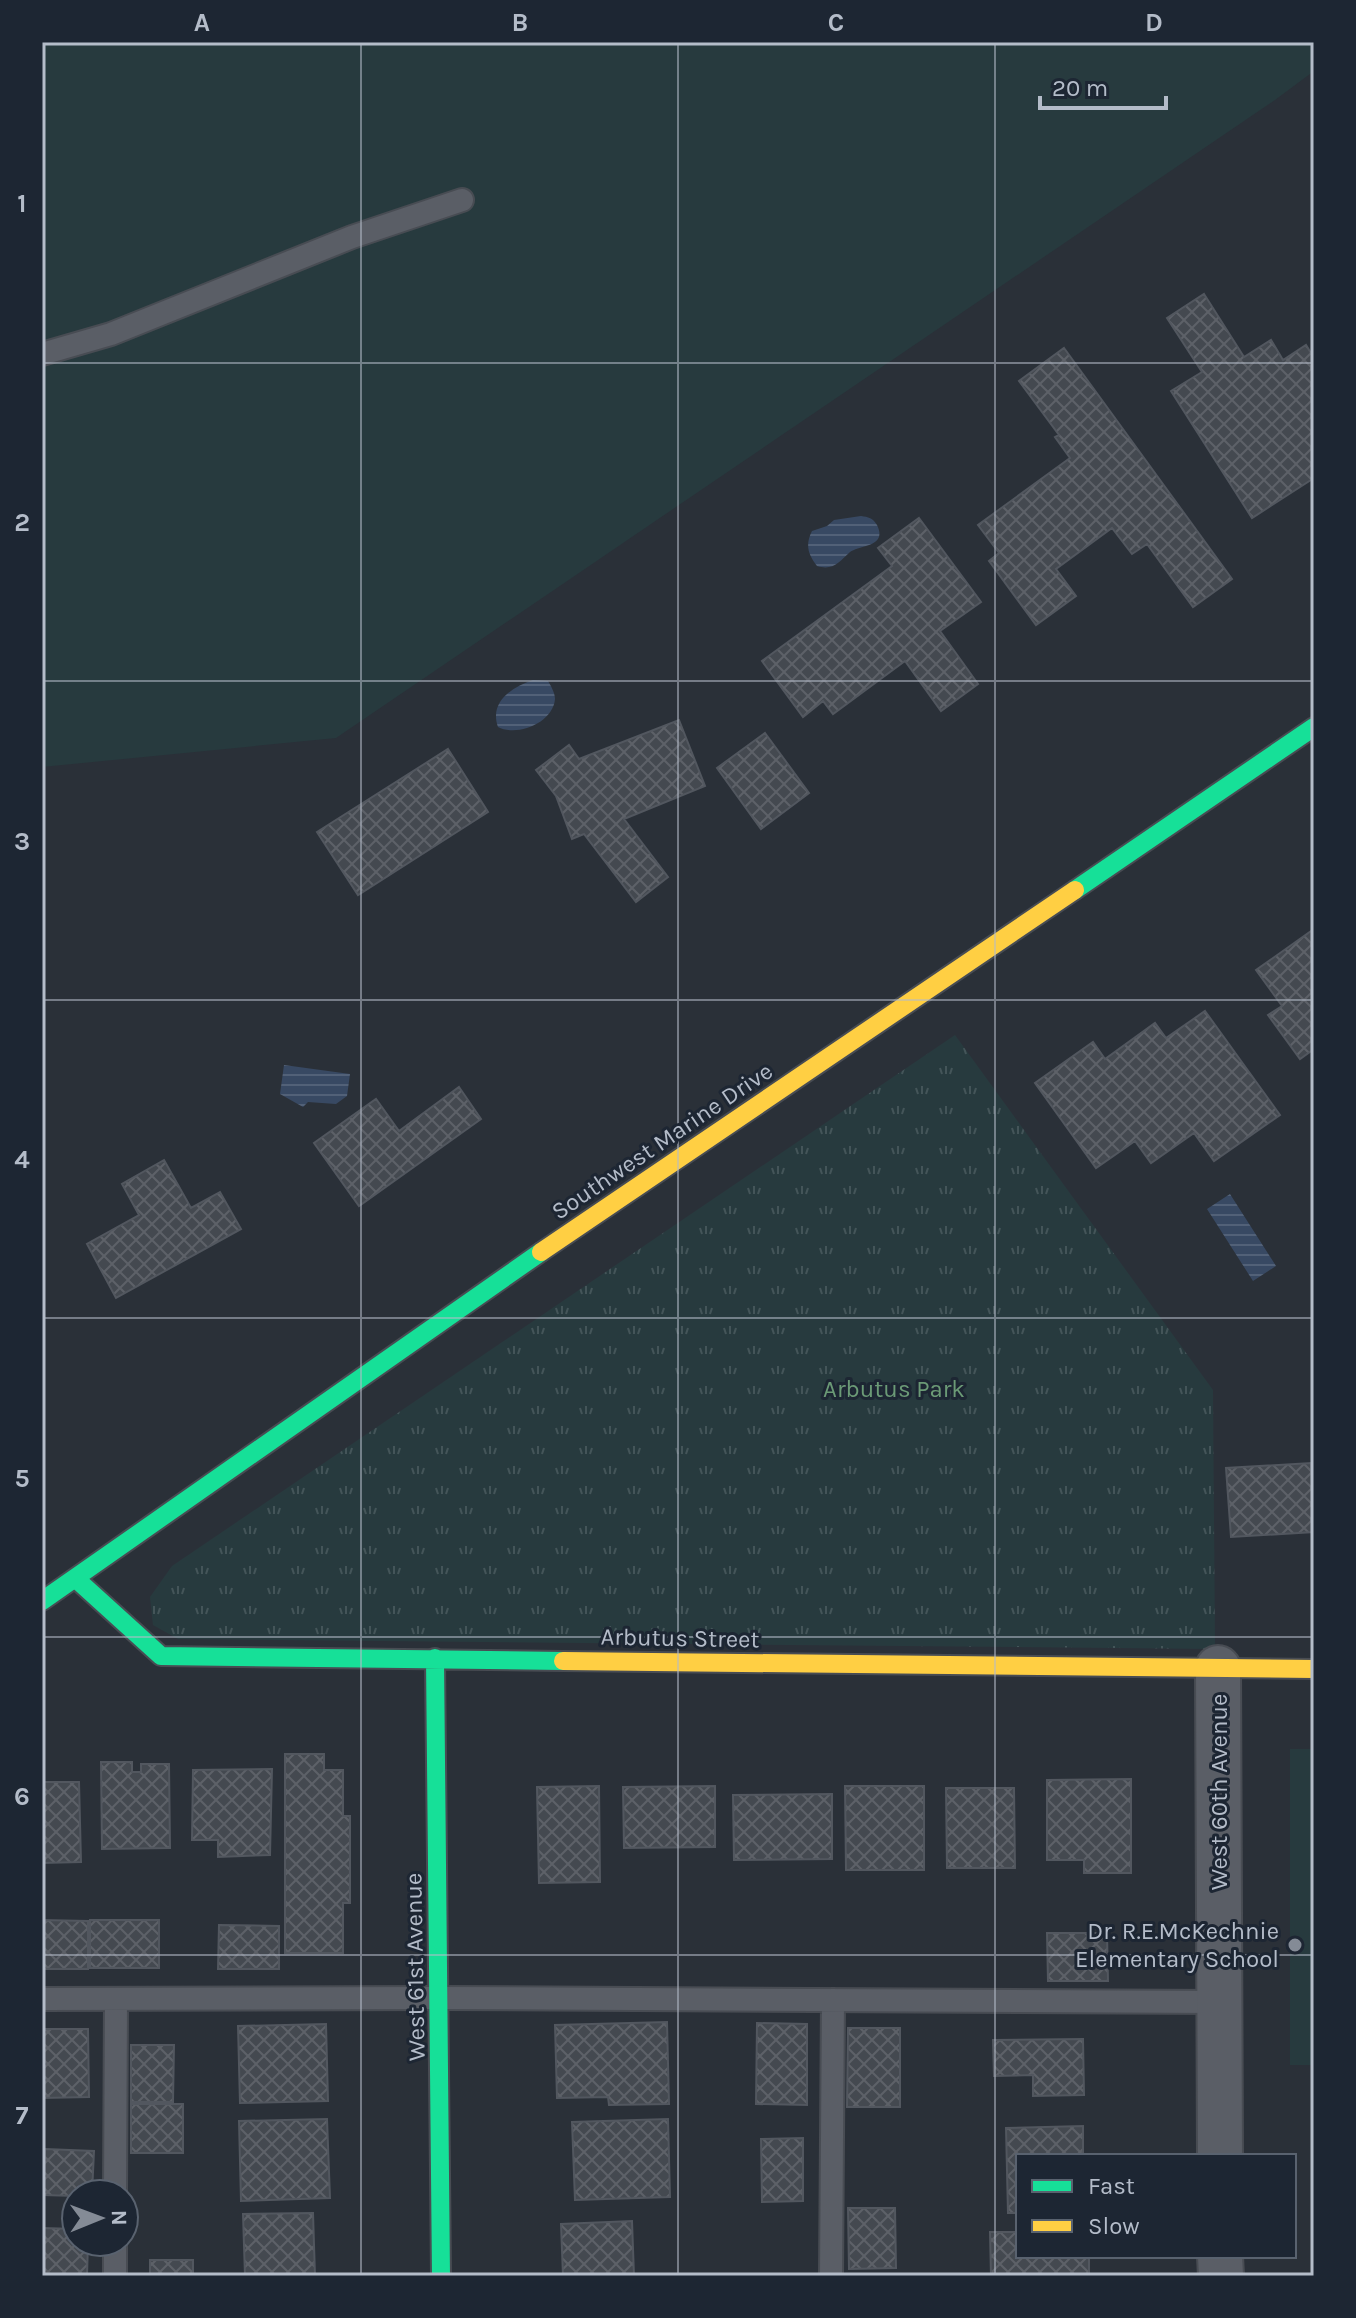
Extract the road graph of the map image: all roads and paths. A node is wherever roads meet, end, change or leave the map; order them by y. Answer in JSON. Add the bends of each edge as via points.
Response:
{"nodes":[{"id":1,"x":462,"y":200,"type":"dead end"},
{"id":2,"x":42,"y":354,"type":"edge"},
{"id":3,"x":1314,"y":727,"type":"edge"},
{"id":4,"x":75,"y":1578,"type":"junction"},
{"id":5,"x":42,"y":1601,"type":"edge"},
{"id":6,"x":435,"y":1658,"type":"junction"},
{"id":7,"x":1218,"y":1668,"type":"junction"},
{"id":8,"x":1314,"y":1669,"type":"edge"},
{"id":9,"x":439,"y":1998,"type":"junction"},
{"id":10,"x":42,"y":1999,"type":"edge"},
{"id":11,"x":116,"y":2000,"type":"junction"},
{"id":12,"x":833,"y":2000,"type":"junction"},
{"id":13,"x":1220,"y":2002,"type":"junction"},
{"id":14,"x":1220,"y":2154,"type":"edge"},
{"id":15,"x":115,"y":2178,"type":"edge"},
{"id":16,"x":441,"y":2276,"type":"edge"},
{"id":17,"x":831,"y":2276,"type":"edge"}],
"edges":[{"from":1,"to":2,"type":"lane","via":[[352,237],[111,334]]},
{"from":3,"to":4,"type":"street","name":"Southwest Marine Drive","via":[[461,1306]]},
{"from":4,"to":5,"type":"street","name":"Southwest Marine Drive"},
{"from":4,"to":6,"type":"street","name":"Arbutus Street","via":[[161,1656]]},
{"from":6,"to":7,"type":"street","name":"Arbutus Street"},
{"from":6,"to":9,"type":"street","name":"West 61st Avenue"},
{"from":7,"to":8,"type":"street","name":"Arbutus Street"},
{"from":7,"to":13,"type":"street","name":"West 60th Avenue"},
{"from":9,"to":11,"type":"lane"},
{"from":9,"to":12,"type":"lane"},
{"from":9,"to":16,"type":"street","name":"West 61st Avenue"},
{"from":10,"to":11,"type":"lane"},
{"from":11,"to":15,"type":"lane"},
{"from":12,"to":13,"type":"lane"},
{"from":12,"to":17,"type":"lane"},
{"from":13,"to":14,"type":"street","name":"West 60th Avenue"}]}
